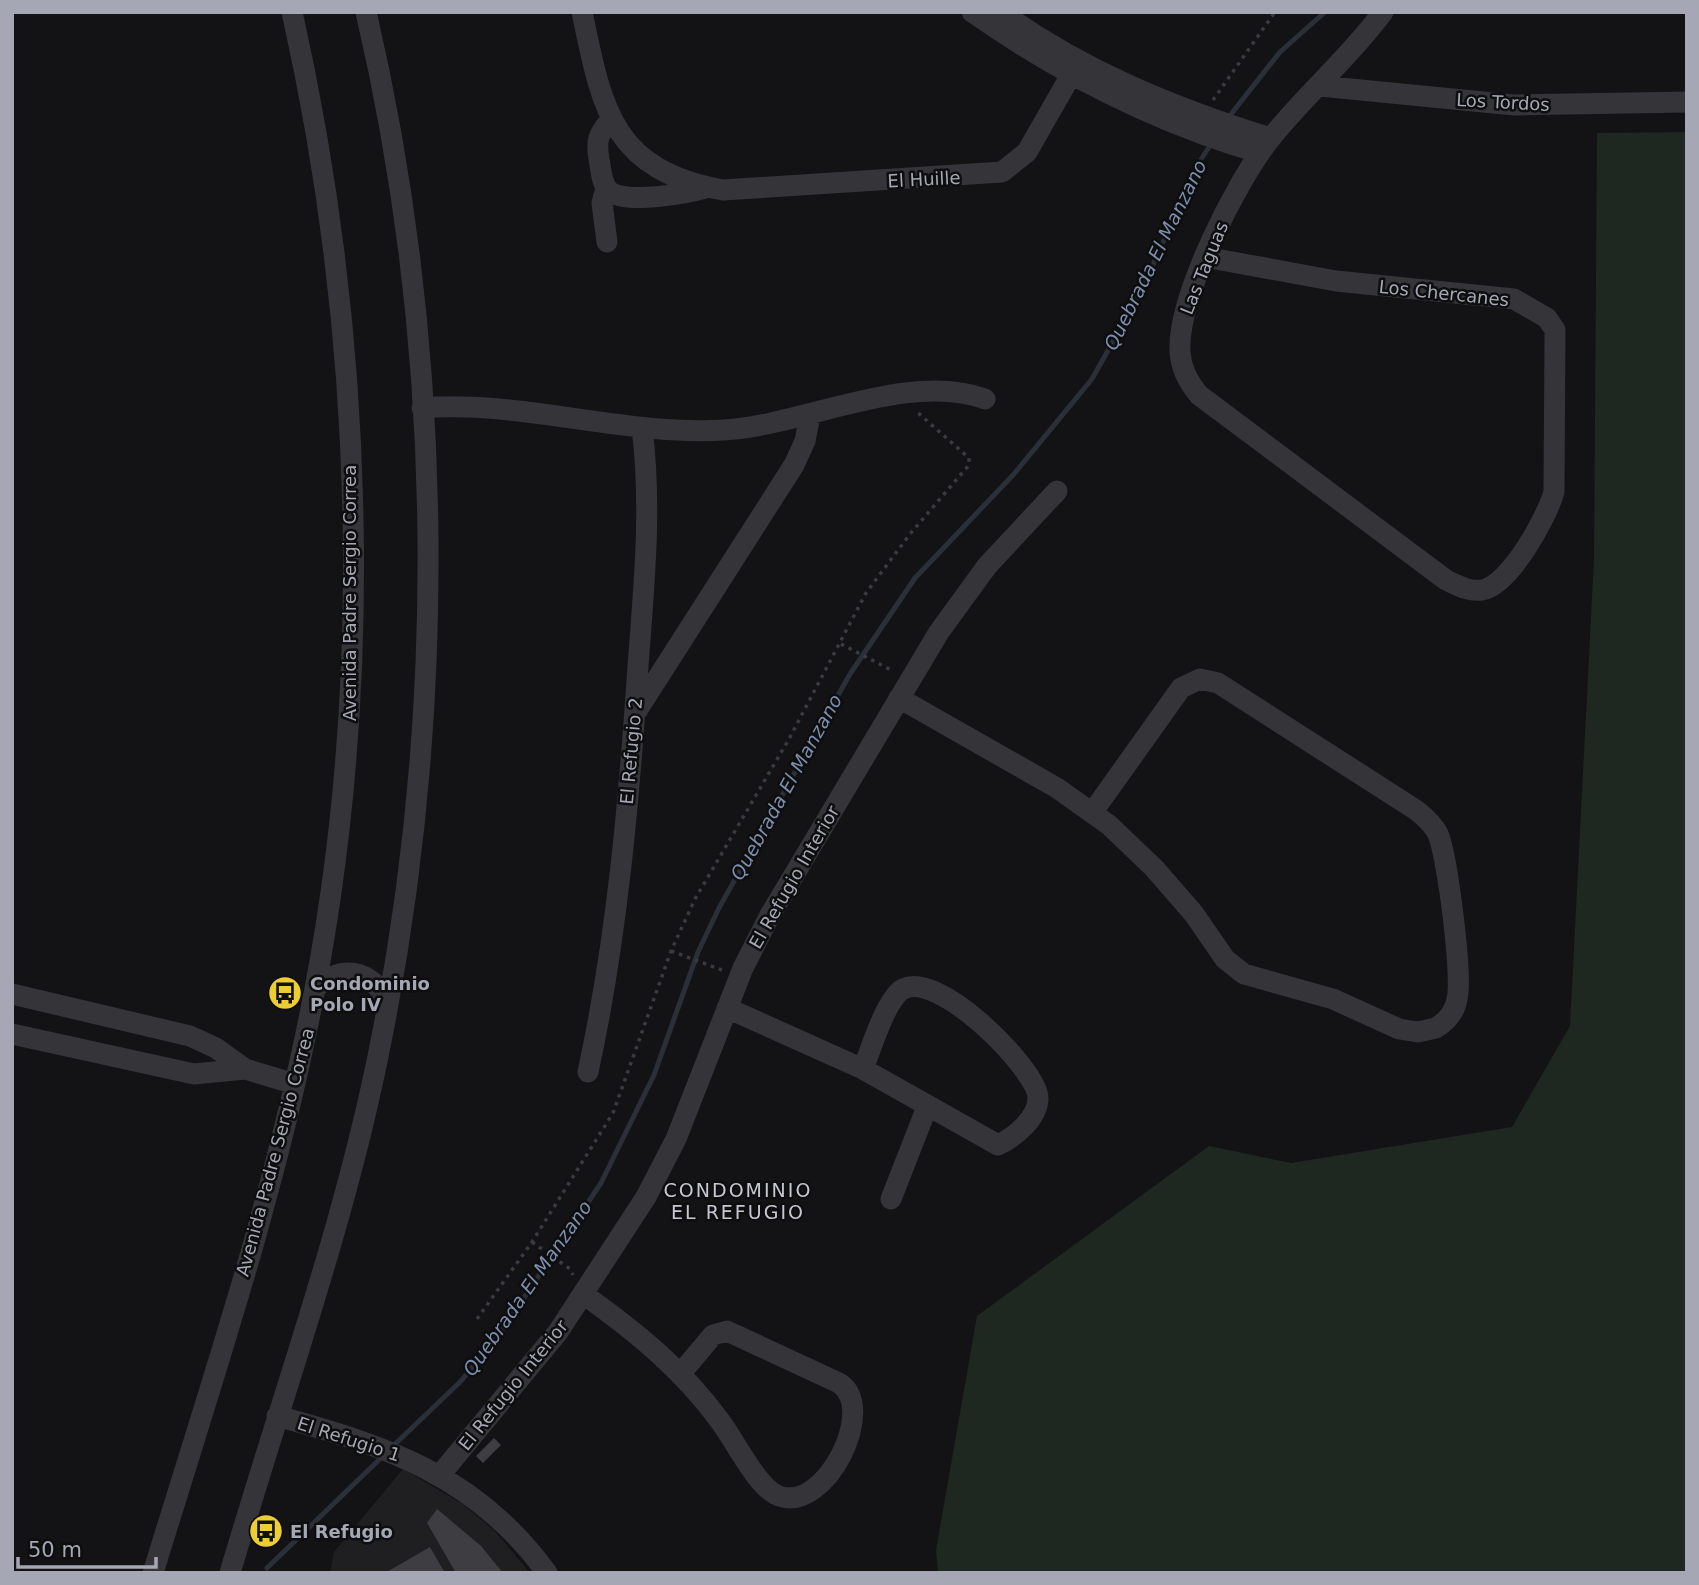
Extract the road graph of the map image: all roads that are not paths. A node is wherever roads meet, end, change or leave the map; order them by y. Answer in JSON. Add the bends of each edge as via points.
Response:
{"nodes":[{"id":1,"x":292,"y":12,"type":"edge"},
{"id":2,"x":366,"y":12,"type":"edge"},
{"id":3,"x":582,"y":12,"type":"edge"},
{"id":4,"x":972,"y":12,"type":"edge"},
{"id":5,"x":1001,"y":12,"type":"edge"},
{"id":6,"x":1383,"y":12,"type":"edge"},
{"id":7,"x":1074,"y":68,"type":"junction"},
{"id":8,"x":1320,"y":86,"type":"junction"},
{"id":9,"x":1687,"y":102,"type":"edge"},
{"id":10,"x":610,"y":121,"type":"junction"},
{"id":11,"x":1265,"y":145,"type":"junction"},
{"id":12,"x":709,"y":187,"type":"junction"},
{"id":13,"x":606,"y":188,"type":"junction"},
{"id":14,"x":607,"y":242,"type":"dead end"},
{"id":15,"x":1205,"y":257,"type":"junction"},
{"id":16,"x":985,"y":400,"type":"dead end"},
{"id":17,"x":422,"y":408,"type":"junction"},
{"id":18,"x":810,"y":416,"type":"junction"},
{"id":19,"x":642,"y":428,"type":"junction"},
{"id":20,"x":1057,"y":491,"type":"dead end"},
{"id":21,"x":1482,"y":590,"type":"joint"},
{"id":22,"x":900,"y":698,"type":"junction"},
{"id":23,"x":635,"y":713,"type":"junction"},
{"id":24,"x":1092,"y":813,"type":"junction"},
{"id":25,"x":315,"y":988,"type":"junction"},
{"id":26,"x":12,"y":994,"type":"edge"},
{"id":27,"x":388,"y":1003,"type":"junction"},
{"id":28,"x":727,"y":1008,"type":"junction"},
{"id":29,"x":12,"y":1034,"type":"edge"},
{"id":30,"x":246,"y":1069,"type":"junction"},
{"id":31,"x":863,"y":1069,"type":"junction"},
{"id":32,"x":588,"y":1072,"type":"dead end"},
{"id":33,"x":295,"y":1083,"type":"junction"},
{"id":34,"x":927,"y":1107,"type":"junction"},
{"id":35,"x":891,"y":1199,"type":"dead end"},
{"id":36,"x":583,"y":1294,"type":"junction"},
{"id":37,"x":681,"y":1373,"type":"junction"},
{"id":38,"x":277,"y":1416,"type":"junction"},
{"id":39,"x":440,"y":1475,"type":"junction"},
{"id":40,"x":153,"y":1573,"type":"edge"},
{"id":41,"x":230,"y":1573,"type":"edge"},
{"id":42,"x":547,"y":1573,"type":"edge"}],
"edges":[{"from":1,"to":25,"type":"street","name":"Avenida Padre Sergio Correa","via":[[325,192],[341,317],[352,545],[347,748]]},
{"from":2,"to":17,"type":"street","via":[[404,228]]},
{"from":3,"to":10,"type":"street","name":"El Huille"},
{"from":4,"to":7,"type":"street"},
{"from":5,"to":7,"type":"street"},
{"from":6,"to":8,"type":"street","name":"Las Taguas"},
{"from":7,"to":11,"type":"street"},
{"from":7,"to":12,"type":"street","name":"El Huille","via":[[1027,152],[1002,172],[741,190]]},
{"from":8,"to":9,"type":"street","name":"Los Tordos","via":[[1514,105]]},
{"from":8,"to":11,"type":"street","name":"Las Taguas"},
{"from":10,"to":12,"type":"street","name":"El Huille","via":[[652,164]]},
{"from":10,"to":13,"type":"street","via":[[600,131],[597,145]]},
{"from":11,"to":15,"type":"street","name":"Las Taguas"},
{"from":12,"to":13,"type":"street","name":"El Huille","via":[[686,194],[625,197]]},
{"from":13,"to":14,"type":"street","via":[[602,203]]},
{"from":15,"to":21,"type":"street","name":"Las Taguas","via":[[1180,339],[1183,370],[1193,387],[1446,580]]},
{"from":15,"to":21,"type":"street","name":"Los Chercanes","via":[[1336,281],[1514,299],[1547,318],[1555,330],[1554,492],[1548,515],[1507,573]]},
{"from":16,"to":18,"type":"street","via":[[951,392],[898,395]]},
{"from":17,"to":19,"type":"street","via":[[467,406]]},
{"from":17,"to":27,"type":"street","via":[[426,615],[421,743],[407,882]]},
{"from":18,"to":19,"type":"street","via":[[724,430]]},
{"from":18,"to":23,"type":"street","via":[[794,466]]},
{"from":19,"to":23,"type":"street","name":"El Refugio 2","via":[[648,502]]},
{"from":20,"to":22,"type":"street","name":"El Refugio Interior","via":[[962,598]]},
{"from":22,"to":24,"type":"street"},
{"from":22,"to":28,"type":"street","name":"El Refugio Interior","via":[[770,915]]},
{"from":23,"to":32,"type":"street","name":"El Refugio 2","via":[[609,962]]},
{"from":24,"to":24,"type":"street","via":[[1154,868],[1225,959],[1244,974],[1341,1002],[1408,1031],[1436,1028],[1454,1008],[1459,987],[1443,851],[1434,827],[1416,810],[1218,683],[1200,679],[1181,688]]},
{"from":25,"to":27,"type":"street","via":[[329,977],[355,972],[372,980]]},
{"from":25,"to":33,"type":"street","name":"Avenida Padre Sergio Correa"},
{"from":26,"to":30,"type":"street","via":[[183,1034],[216,1048]]},
{"from":27,"to":38,"type":"street","via":[[340,1209]]},
{"from":28,"to":31,"type":"street"},
{"from":28,"to":36,"type":"street","name":"El Refugio Interior","via":[[661,1170]]},
{"from":29,"to":30,"type":"street","via":[[194,1074]]},
{"from":30,"to":33,"type":"street"},
{"from":31,"to":34,"type":"street"},
{"from":31,"to":34,"type":"street","via":[[892,1002],[900,991],[916,985],[944,994],[965,1008],[1032,1078],[1038,1099],[1019,1132],[998,1145]]},
{"from":33,"to":40,"type":"street","name":"Avenida Padre Sergio Correa"},
{"from":34,"to":35,"type":"street"},
{"from":36,"to":37,"type":"street"},
{"from":36,"to":39,"type":"street","name":"El Refugio Interior","via":[[533,1365]]},
{"from":37,"to":37,"type":"street","via":[[774,1493],[786,1498],[803,1494],[825,1479],[839,1461],[853,1403],[848,1391],[832,1379],[727,1331],[713,1335]]},
{"from":38,"to":39,"type":"street","name":"El Refugio 1","via":[[373,1444]]},
{"from":38,"to":41,"type":"street"},
{"from":39,"to":42,"type":"street","name":"El Refugio 1","via":[[491,1513]]}]}
